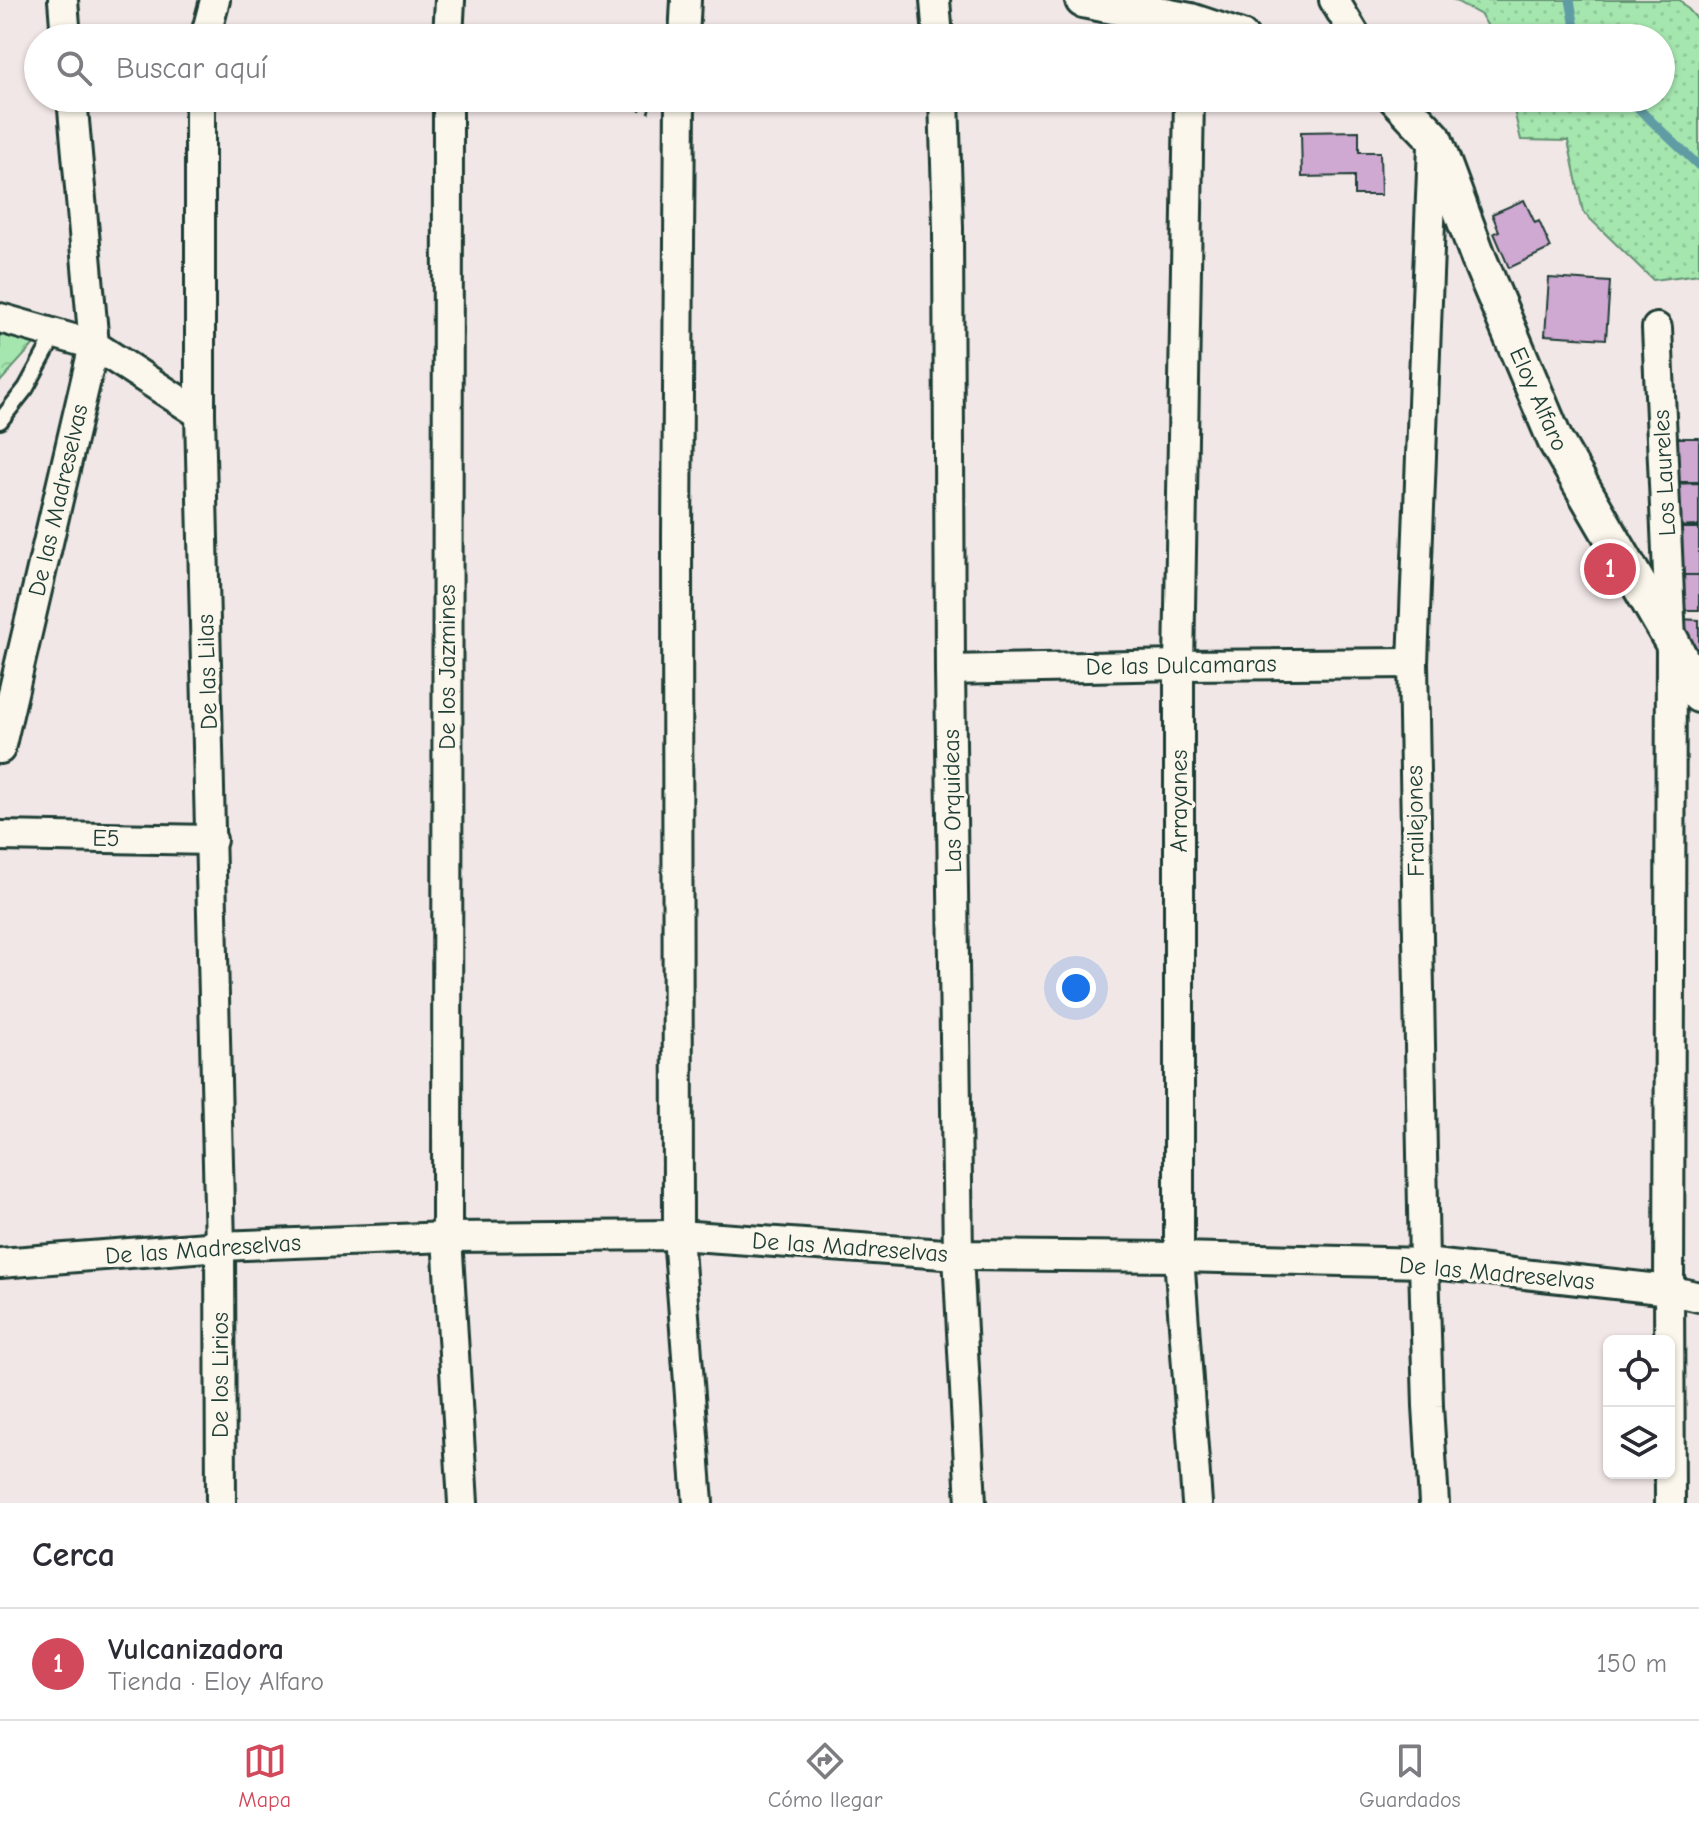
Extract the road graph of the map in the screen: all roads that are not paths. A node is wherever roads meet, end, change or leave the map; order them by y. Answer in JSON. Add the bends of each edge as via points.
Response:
{"nodes":[{"id":1,"x":63,"y":0,"type":"edge"},
{"id":2,"x":215,"y":0,"type":"edge"},
{"id":3,"x":450,"y":0,"type":"edge"},
{"id":4,"x":686,"y":0,"type":"edge"},
{"id":5,"x":935,"y":0,"type":"edge"},
{"id":6,"x":1085,"y":0,"type":"edge"},
{"id":7,"x":1334,"y":0,"type":"edge"},
{"id":8,"x":65,"y":24,"type":"edge"},
{"id":9,"x":209,"y":24,"type":"edge"},
{"id":10,"x":449,"y":24,"type":"edge"},
{"id":11,"x":685,"y":24,"type":"edge"},
{"id":12,"x":937,"y":24,"type":"edge"},
{"id":13,"x":1172,"y":24,"type":"edge"},
{"id":14,"x":1349,"y":24,"type":"edge"},
{"id":15,"x":73,"y":112,"type":"edge"},
{"id":16,"x":200,"y":112,"type":"edge"},
{"id":17,"x":448,"y":112,"type":"edge"},
{"id":18,"x":679,"y":112,"type":"edge"},
{"id":19,"x":944,"y":112,"type":"edge"},
{"id":20,"x":1189,"y":112,"type":"edge"},
{"id":21,"x":1409,"y":112,"type":"edge"},
{"id":22,"x":1434,"y":138,"type":"junction"},
{"id":23,"x":0,"y":318,"type":"edge"},
{"id":24,"x":1657,"y":328,"type":"dead end"},
{"id":25,"x":56,"y":333,"type":"junction"},
{"id":26,"x":94,"y":345,"type":"junction"},
{"id":27,"x":200,"y":414,"type":"junction"},
{"id":28,"x":0,"y":421,"type":"edge"},
{"id":29,"x":1671,"y":640,"type":"junction"},
{"id":30,"x":1413,"y":663,"type":"junction"},
{"id":31,"x":1179,"y":665,"type":"junction"},
{"id":32,"x":950,"y":670,"type":"junction"},
{"id":33,"x":1699,"y":695,"type":"edge"},
{"id":34,"x":0,"y":749,"type":"edge"},
{"id":35,"x":0,"y":836,"type":"edge"},
{"id":36,"x":212,"y":840,"type":"junction"},
{"id":37,"x":678,"y":1235,"type":"junction"},
{"id":38,"x":447,"y":1237,"type":"junction"},
{"id":39,"x":220,"y":1246,"type":"junction"},
{"id":40,"x":958,"y":1255,"type":"junction"},
{"id":41,"x":1179,"y":1257,"type":"junction"},
{"id":42,"x":0,"y":1263,"type":"edge"},
{"id":43,"x":1424,"y":1263,"type":"junction"},
{"id":44,"x":1669,"y":1290,"type":"junction"},
{"id":45,"x":1699,"y":1297,"type":"edge"},
{"id":46,"x":221,"y":1503,"type":"edge"},
{"id":47,"x":463,"y":1503,"type":"edge"},
{"id":48,"x":698,"y":1503,"type":"edge"},
{"id":49,"x":971,"y":1503,"type":"edge"},
{"id":50,"x":1197,"y":1503,"type":"edge"},
{"id":51,"x":1434,"y":1503,"type":"edge"},
{"id":52,"x":1670,"y":1503,"type":"edge"}],
"edges":[{"from":1,"to":8,"type":"street"},
{"from":2,"to":9,"type":"street"},
{"from":3,"to":10,"type":"street"},
{"from":4,"to":11,"type":"street"},
{"from":5,"to":12,"type":"street"},
{"from":6,"to":13,"type":"street"},
{"from":7,"to":14,"type":"street"},
{"from":15,"to":26,"type":"street","name":"De las Madreselvas"},
{"from":16,"to":27,"type":"street","name":"De las Lilas"},
{"from":17,"to":38,"type":"street","name":"De los Jazmines"},
{"from":18,"to":37,"type":"street"},
{"from":19,"to":32,"type":"street","name":"Las Orquideas"},
{"from":20,"to":31,"type":"street","name":"Arrayanes"},
{"from":21,"to":22,"type":"street","name":"Eloy Alfaro"},
{"from":22,"to":29,"type":"street","name":"Eloy Alfaro","via":[[1555,440]]},
{"from":22,"to":30,"type":"street","name":"Frailejones"},
{"from":23,"to":25,"type":"street"},
{"from":24,"to":29,"type":"street","name":"Los Laureles"},
{"from":25,"to":26,"type":"street"},
{"from":25,"to":28,"type":"lane","via":[[26,388]]},
{"from":26,"to":27,"type":"street"},
{"from":26,"to":34,"type":"street","name":"De las Madreselvas"},
{"from":27,"to":36,"type":"street","name":"De las Lilas"},
{"from":29,"to":33,"type":"street","name":"Eloy Alfaro"},
{"from":29,"to":44,"type":"street","name":"Los Laureles"},
{"from":30,"to":31,"type":"street","name":"De las Dulcamaras"},
{"from":30,"to":43,"type":"street","name":"Frailejones"},
{"from":31,"to":32,"type":"street","name":"De las Dulcamaras"},
{"from":31,"to":41,"type":"street","name":"Arrayanes"},
{"from":32,"to":40,"type":"street","name":"Las Orquideas"},
{"from":35,"to":36,"type":"street","name":"E5"},
{"from":36,"to":39,"type":"street","name":"De las Lilas"},
{"from":37,"to":38,"type":"street","name":"De las Madreselvas"},
{"from":37,"to":40,"type":"street","name":"De las Madreselvas"},
{"from":37,"to":48,"type":"street"},
{"from":38,"to":39,"type":"street","name":"De las Madreselvas"},
{"from":38,"to":47,"type":"street","name":"De los Jazmines"},
{"from":39,"to":42,"type":"street","name":"De las Madreselvas"},
{"from":39,"to":46,"type":"street","name":"De los Lirios"},
{"from":40,"to":41,"type":"street","name":"De las Madreselvas"},
{"from":40,"to":49,"type":"street","name":"Las Orquideas"},
{"from":41,"to":43,"type":"street","name":"De las Madreselvas"},
{"from":41,"to":50,"type":"street","name":"Arrayanes"},
{"from":43,"to":44,"type":"street","name":"De las Madreselvas"},
{"from":43,"to":51,"type":"street","name":"Frailejones"},
{"from":44,"to":45,"type":"street","name":"De las Madreselvas"},
{"from":44,"to":52,"type":"street","name":"Los Laureles"}]}
